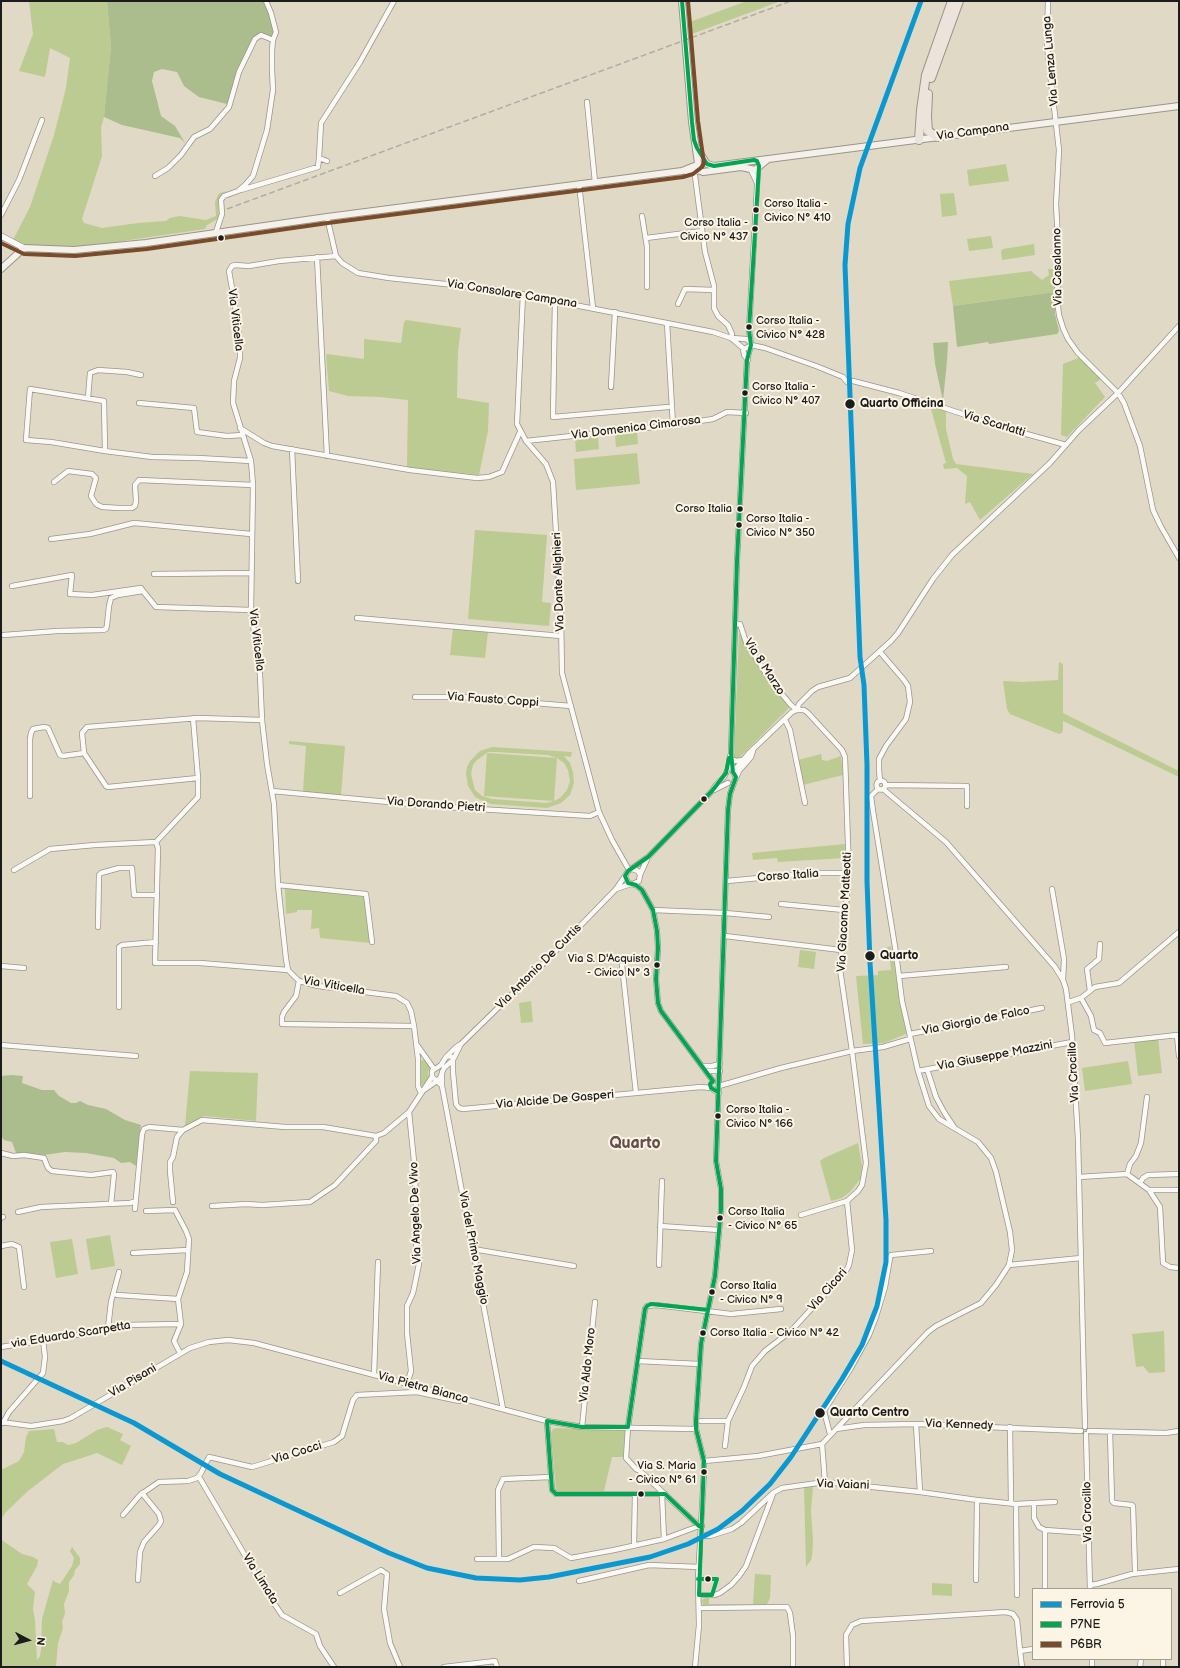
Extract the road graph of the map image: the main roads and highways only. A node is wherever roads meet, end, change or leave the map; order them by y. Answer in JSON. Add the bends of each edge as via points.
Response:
{"nodes":[{"id":1,"x":682,"y":1,"type":"edge"},
{"id":2,"x":952,"y":1,"type":"edge"},
{"id":3,"x":959,"y":1,"type":"edge"},
{"id":4,"x":1179,"y":106,"type":"edge"},
{"id":5,"x":928,"y":131,"type":"junction"},
{"id":6,"x":937,"y":137,"type":"junction"},
{"id":7,"x":922,"y":140,"type":"junction"},
{"id":8,"x":696,"y":148,"type":"junction"},
{"id":9,"x":753,"y":160,"type":"junction"},
{"id":10,"x":767,"y":160,"type":"junction"},
{"id":11,"x":706,"y":163,"type":"junction"},
{"id":12,"x":755,"y":169,"type":"junction"},
{"id":13,"x":698,"y":170,"type":"junction"},
{"id":14,"x":1,"y":269,"type":"edge"}],
"edges":[{"from":1,"to":8,"type":"main road"},
{"from":2,"to":7,"type":"highway","via":[[926,74],[921,110]]},
{"from":3,"to":5,"type":"highway","via":[[931,77],[927,97]]},
{"from":4,"to":6,"type":"main road","name":"Via Campana"},
{"from":5,"to":6,"type":"highway"},
{"from":5,"to":7,"type":"highway"},
{"from":6,"to":7,"type":"main road","name":"Via Campana"},
{"from":7,"to":10,"type":"main road","name":"Via Campana"},
{"from":8,"to":11,"type":"main road"},
{"from":8,"to":13,"type":"main road"},
{"from":9,"to":10,"type":"main road","name":"Via Campana"},
{"from":9,"to":11,"type":"main road","name":"Via Campana","via":[[714,166]]},
{"from":9,"to":12,"type":"main road","via":[[749,164]]},
{"from":9,"to":12,"type":"main road","via":[[759,164]]},
{"from":10,"to":12,"type":"main road"},
{"from":11,"to":13,"type":"main road","name":"Via Campana","via":[[702,161]]},
{"from":12,"to":13,"type":"main road","name":"Via Campana","via":[[742,167]]},
{"from":13,"to":14,"type":"main road","name":"Via Campana","via":[[327,216],[146,244],[74,250],[24,248]]}]}
